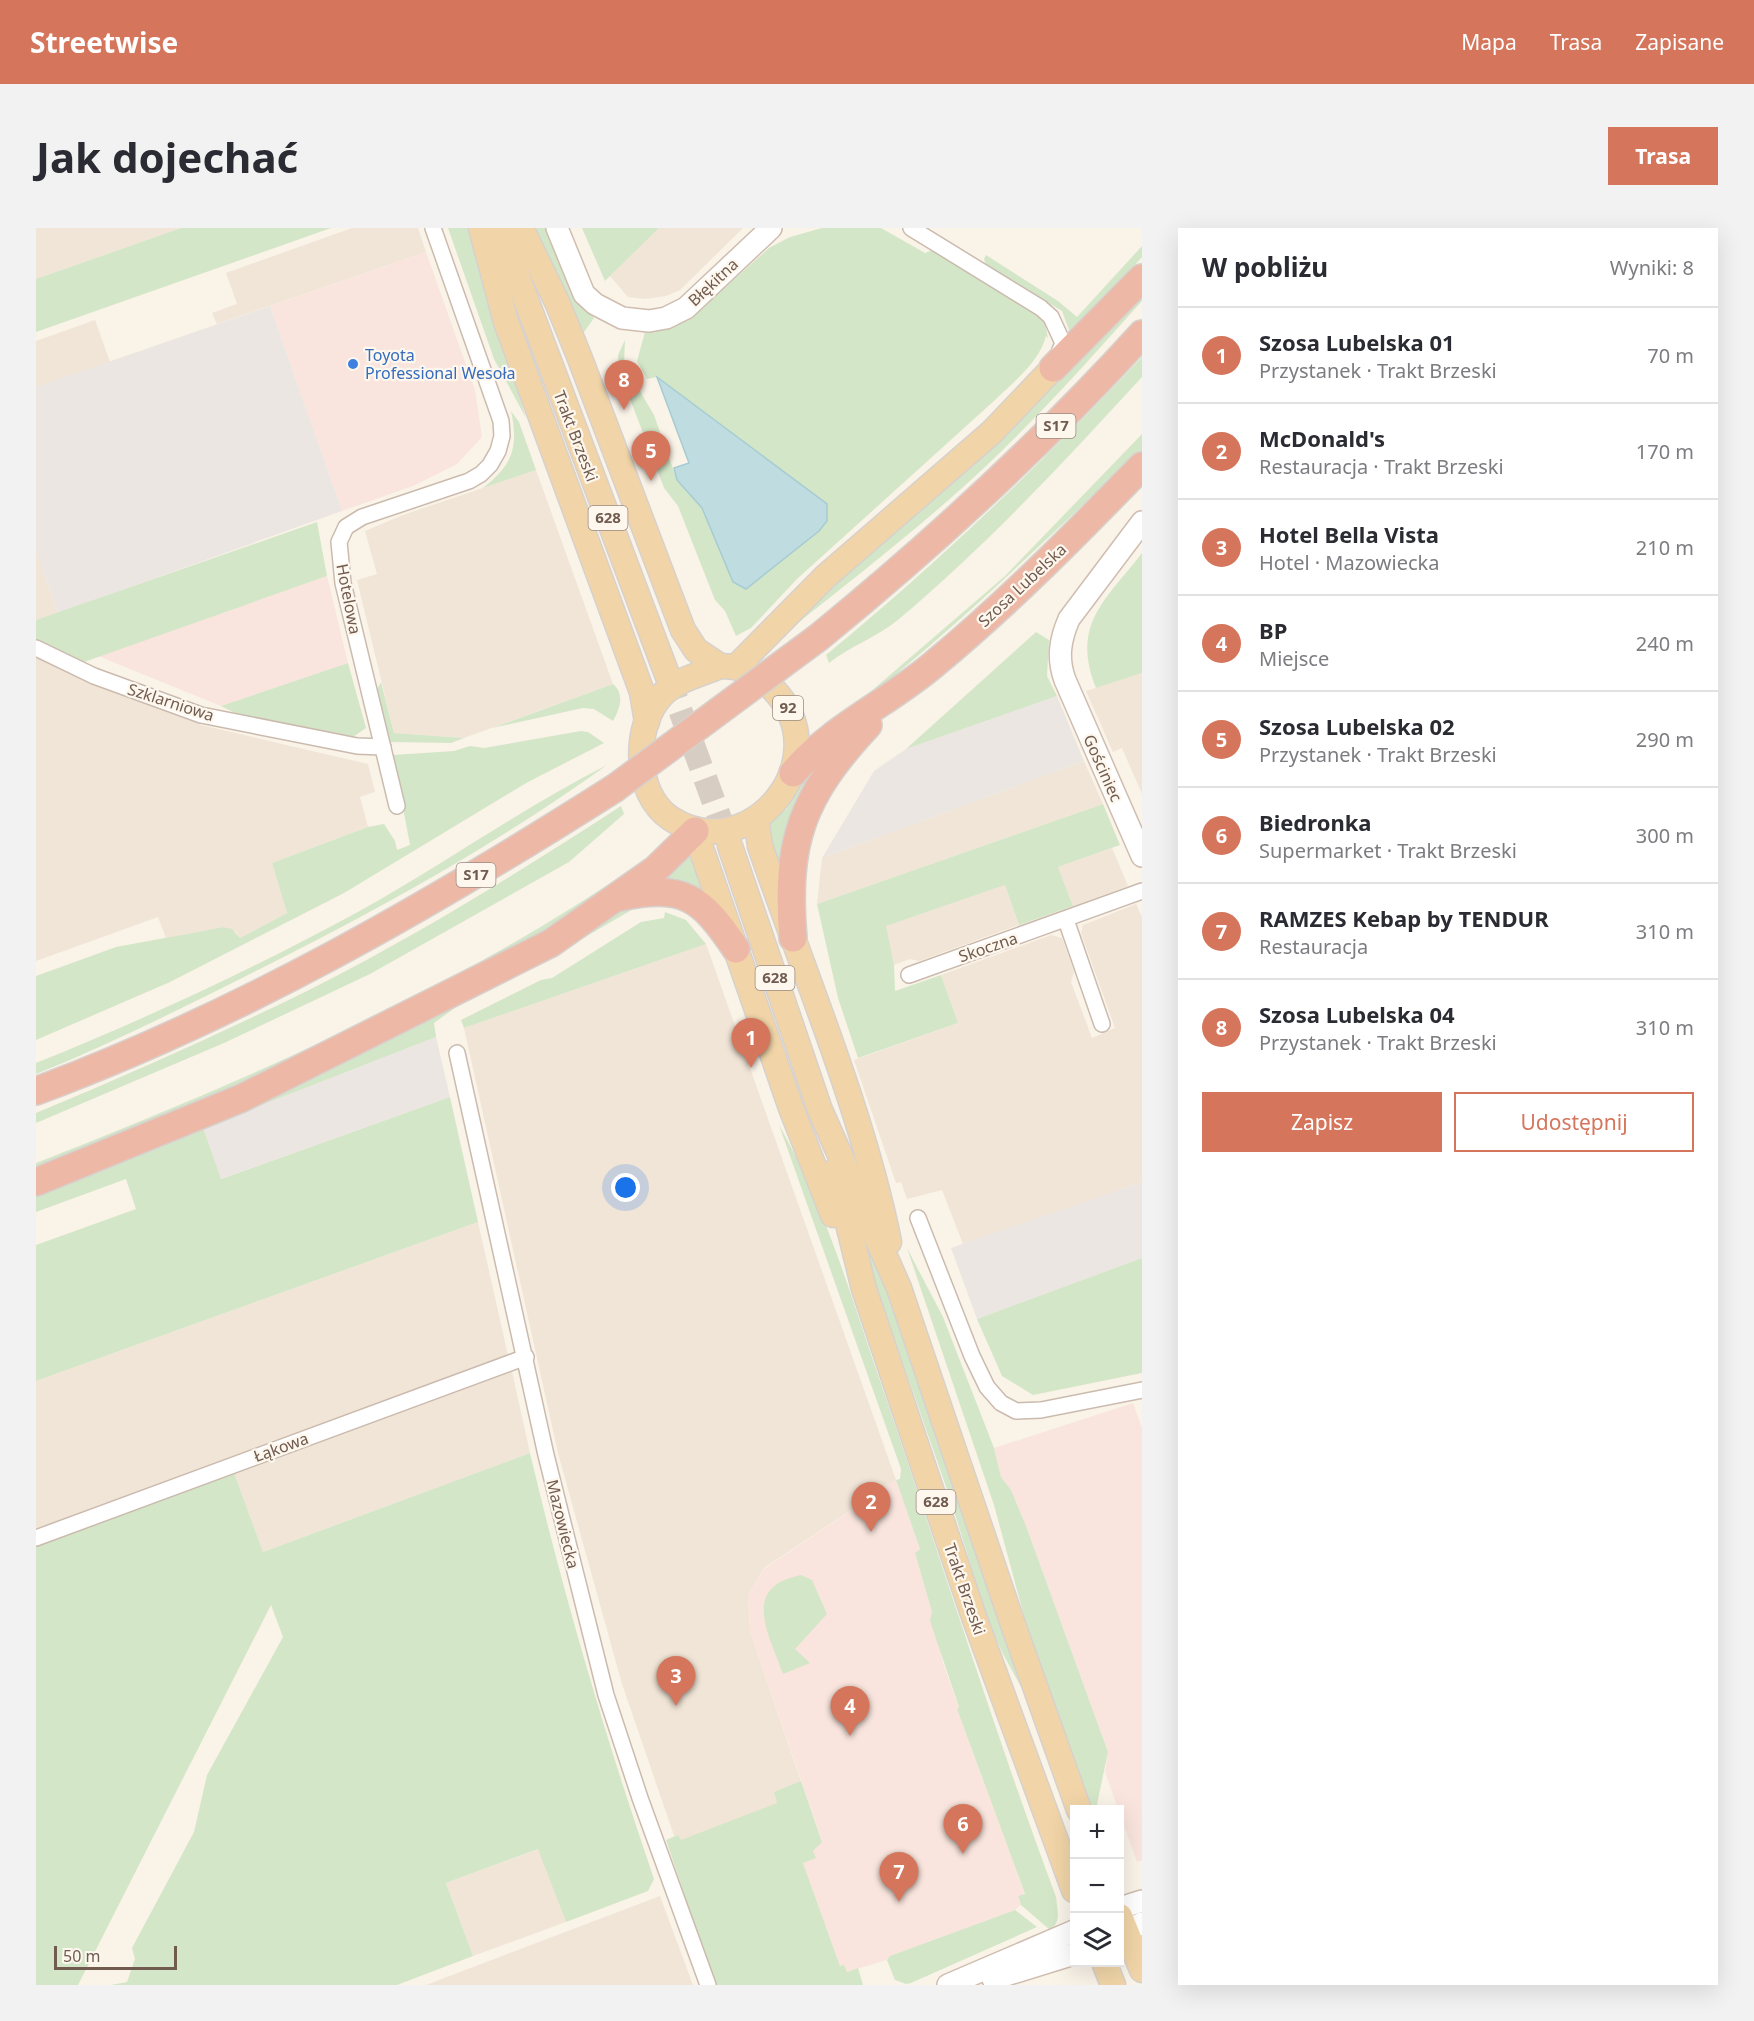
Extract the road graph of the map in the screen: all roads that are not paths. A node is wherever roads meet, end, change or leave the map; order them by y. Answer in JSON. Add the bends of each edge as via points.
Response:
{"nodes":[{"id":1,"x":433,"y":228,"type":"edge"},
{"id":2,"x":481,"y":228,"type":"edge"},
{"id":3,"x":499,"y":228,"type":"edge"},
{"id":4,"x":521,"y":228,"type":"edge"},
{"id":5,"x":557,"y":228,"type":"edge"},
{"id":6,"x":771,"y":228,"type":"edge"},
{"id":7,"x":911,"y":228,"type":"edge"},
{"id":8,"x":1142,"y":278,"type":"edge"},
{"id":9,"x":1142,"y":334,"type":"edge"},
{"id":10,"x":1053,"y":368,"type":"junction"},
{"id":11,"x":1142,"y":465,"type":"edge"},
{"id":12,"x":1142,"y":522,"type":"edge"},
{"id":13,"x":36,"y":648,"type":"edge"},
{"id":14,"x":729,"y":666,"type":"junction"},
{"id":15,"x":668,"y":676,"type":"tunnel mouth"},
{"id":16,"x":895,"y":696,"type":"junction"},
{"id":17,"x":647,"y":722,"type":"junction"},
{"id":18,"x":383,"y":747,"type":"junction"},
{"id":19,"x":793,"y":773,"type":"junction"},
{"id":20,"x":397,"y":806,"type":"dead end"},
{"id":21,"x":756,"y":818,"type":"junction"},
{"id":22,"x":695,"y":831,"type":"junction"},
{"id":23,"x":1137,"y":831,"type":"edge"},
{"id":24,"x":730,"y":846,"type":"tunnel mouth"},
{"id":25,"x":1142,"y":856,"type":"edge"},
{"id":26,"x":1142,"y":891,"type":"edge"},
{"id":27,"x":619,"y":897,"type":"junction"},
{"id":28,"x":1066,"y":920,"type":"junction"},
{"id":29,"x":793,"y":938,"type":"junction"},
{"id":30,"x":736,"y":949,"type":"junction"},
{"id":31,"x":909,"y":975,"type":"dead end"},
{"id":32,"x":1102,"y":1024,"type":"dead end"},
{"id":33,"x":457,"y":1053,"type":"dead end"},
{"id":34,"x":36,"y":1091,"type":"edge"},
{"id":35,"x":820,"y":1110,"type":"junction"},
{"id":36,"x":36,"y":1182,"type":"edge"},
{"id":37,"x":918,"y":1218,"type":"dead end"},
{"id":38,"x":899,"y":1288,"type":"junction"},
{"id":39,"x":864,"y":1289,"type":"junction"},
{"id":40,"x":525,"y":1357,"type":"junction"},
{"id":41,"x":1142,"y":1390,"type":"edge"},
{"id":42,"x":36,"y":1538,"type":"edge"},
{"id":43,"x":1078,"y":1805,"type":"edge"},
{"id":44,"x":1070,"y":1879,"type":"edge"},
{"id":45,"x":1142,"y":1901,"type":"edge"},
{"id":46,"x":1124,"y":1906,"type":"edge"},
{"id":47,"x":1127,"y":1926,"type":"edge"},
{"id":48,"x":1070,"y":1933,"type":"edge"},
{"id":49,"x":1070,"y":1955,"type":"edge"},
{"id":50,"x":1106,"y":1967,"type":"edge"},
{"id":51,"x":1142,"y":1970,"type":"edge"},
{"id":52,"x":708,"y":1985,"type":"edge"},
{"id":53,"x":948,"y":1985,"type":"edge"},
{"id":54,"x":972,"y":1985,"type":"edge"},
{"id":55,"x":1113,"y":1985,"type":"edge"}],
"edges":[{"from":1,"to":18,"type":"street","name":"Hotelowa","via":[[501,421],[502,436],[490,465],[469,481],[363,517],[346,527],[339,542],[343,583]]},
{"from":2,"to":17,"type":"main road","via":[[506,322],[642,692]]},
{"from":3,"to":15,"type":"main road","name":"Trakt Brzeski","number":"628"},
{"from":4,"to":14,"type":"main road","via":[[579,356],[683,630],[696,650]]},
{"from":5,"to":6,"type":"street","name":"Błękitna","via":[[584,294],[595,304],[622,318],[659,320],[686,308]]},
{"from":7,"to":10,"type":"street","via":[[1051,317],[1063,343]]},
{"from":8,"to":10,"type":"highway"},
{"from":9,"to":34,"type":"highway","number":"S17","bridge":true,"via":[[1048,435],[965,514],[819,637],[615,788],[451,891],[333,957],[158,1041]]},
{"from":10,"to":14,"type":"main road","via":[[992,432]]},
{"from":11,"to":16,"type":"highway","name":"Szosa Lubelska","via":[[1031,580]]},
{"from":12,"to":23,"type":"street","name":"Gościniec","via":[[1069,619],[1059,655],[1065,680]]},
{"from":13,"to":18,"type":"street","name":"Szklarniowa","via":[[94,676],[201,715],[357,746]]},
{"from":14,"to":17,"type":"main road","via":[[676,685],[663,694]]},
{"from":14,"to":19,"type":"main road","number":"92","via":[[755,673],[770,685],[792,717],[797,743]]},
{"from":16,"to":19,"type":"highway","via":[[821,743]]},
{"from":16,"to":29,"type":"highway","via":[[836,759],[807,808],[790,875]]},
{"from":17,"to":22,"type":"main road","via":[[642,749],[646,785],[664,814]]},
{"from":18,"to":20,"type":"street","name":"Hotelowa"},
{"from":19,"to":21,"type":"main road","number":"92","via":[[779,797]]},
{"from":21,"to":22,"type":"main road","number":"92","via":[[723,831]]},
{"from":21,"to":29,"type":"main road","via":[[760,846]]},
{"from":22,"to":27,"type":"highway"},
{"from":22,"to":30,"type":"main road"},
{"from":23,"to":25,"type":"street","name":"Gościniec"},
{"from":24,"to":35,"type":"main road","name":"Trakt Brzeski","number":"628"},
{"from":26,"to":28,"type":"street","name":"Skoczna"},
{"from":27,"to":30,"type":"highway","via":[[656,892],[693,900],[708,910]]},
{"from":27,"to":36,"type":"highway","via":[[551,943],[293,1074]]},
{"from":28,"to":31,"type":"street","name":"Skoczna"},
{"from":28,"to":32,"type":"street"},
{"from":29,"to":38,"type":"main road","via":[[872,1174]]},
{"from":30,"to":39,"type":"main road","via":[[791,1108]]},
{"from":33,"to":40,"type":"street","name":"Mazowiecka"},
{"from":35,"to":38,"type":"main road","name":"Trakt Brzeski","number":"628"},
{"from":35,"to":39,"type":"main road","name":"Trakt Brzeski","number":"628"},
{"from":37,"to":41,"type":"street","via":[[972,1356],[1000,1403],[1016,1411],[1041,1410]]},
{"from":38,"to":43,"type":"main road","name":"Trakt Brzeski","number":"628"},
{"from":39,"to":44,"type":"main road","name":"Trakt Brzeski","number":"628","via":[[974,1617]]},
{"from":40,"to":42,"type":"street","name":"Łąkowa"},
{"from":40,"to":52,"type":"street","name":"Mazowiecka","via":[[606,1695]]},
{"from":45,"to":46,"type":"street"},
{"from":47,"to":51,"type":"main road"},
{"from":48,"to":53,"type":"street"},
{"from":49,"to":54,"type":"street"},
{"from":50,"to":55,"type":"main road"}]}
